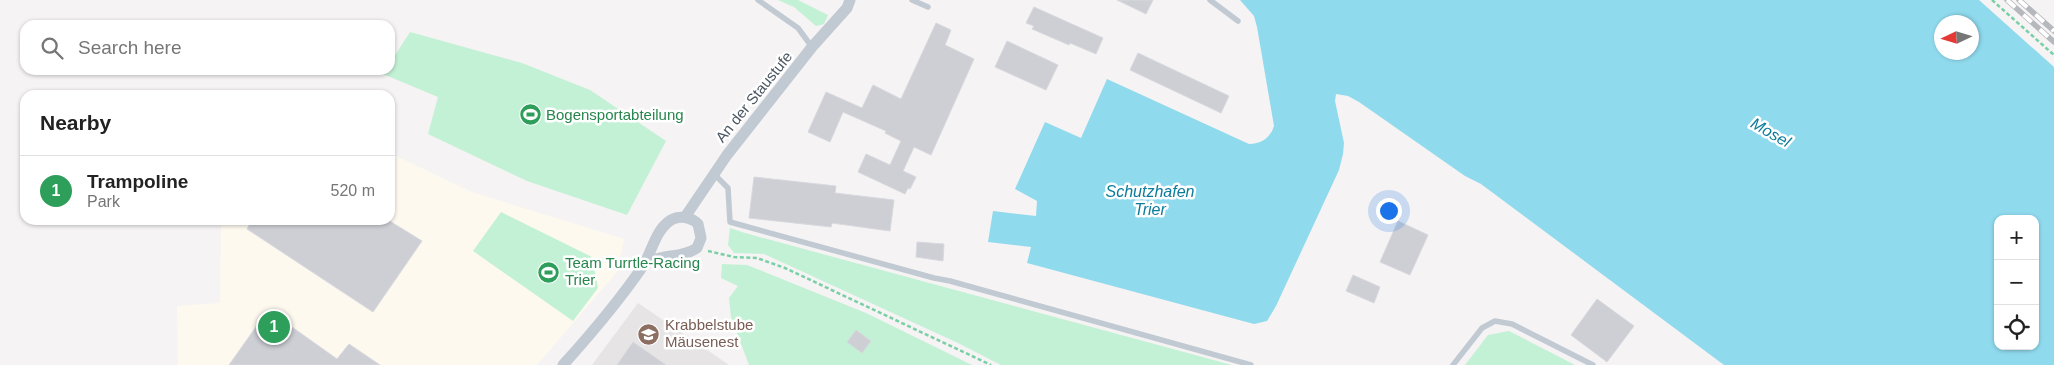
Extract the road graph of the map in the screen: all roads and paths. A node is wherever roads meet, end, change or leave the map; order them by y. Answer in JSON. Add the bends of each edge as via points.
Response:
{"nodes":[{"id":1,"x":758,"y":0,"type":"edge"},
{"id":2,"x":850,"y":0,"type":"edge"},
{"id":3,"x":912,"y":0,"type":"edge"},
{"id":4,"x":1210,"y":0,"type":"edge"},
{"id":5,"x":1992,"y":0,"type":"edge"},
{"id":6,"x":928,"y":7,"type":"dead end"},
{"id":7,"x":1238,"y":21,"type":"dead end"},
{"id":8,"x":812,"y":47,"type":"junction"},
{"id":9,"x":2054,"y":55,"type":"edge"},
{"id":10,"x":714,"y":174,"type":"junction"},
{"id":11,"x":685,"y":217,"type":"junction"},
{"id":12,"x":658,"y":234,"type":"junction"},
{"id":13,"x":698,"y":246,"type":"junction"},
{"id":14,"x":676,"y":255,"type":"junction"},
{"id":15,"x":644,"y":264,"type":"junction"},
{"id":16,"x":562,"y":365,"type":"edge"},
{"id":17,"x":991,"y":365,"type":"edge"},
{"id":18,"x":1251,"y":365,"type":"edge"},
{"id":19,"x":1453,"y":365,"type":"edge"},
{"id":20,"x":1593,"y":365,"type":"edge"}],
"edges":[{"from":1,"to":8,"type":"lane","via":[[798,28]]},
{"from":2,"to":8,"type":"street","name":"An der Staustufe","via":[[847,8]]},
{"from":3,"to":6,"type":"lane"},
{"from":4,"to":7,"type":"lane"},
{"from":5,"to":9,"type":"path"},
{"from":8,"to":10,"type":"street","name":"An der Staustufe"},
{"from":10,"to":11,"type":"street","name":"An der Staustufe"},
{"from":10,"to":18,"type":"lane","via":[[728,188],[730,222]]},
{"from":11,"to":12,"type":"street","via":[[672,219]]},
{"from":11,"to":13,"type":"street","via":[[698,224],[701,234]]},
{"from":12,"to":14,"type":"street","via":[[661,243]]},
{"from":12,"to":15,"type":"street"},
{"from":13,"to":14,"type":"street"},
{"from":13,"to":17,"type":"path","via":[[722,256],[757,258],[785,268]]},
{"from":14,"to":15,"type":"street","via":[[654,258]]},
{"from":15,"to":16,"type":"street"},
{"from":19,"to":20,"type":"lane","via":[[1482,328],[1495,321],[1512,324]]}]}
